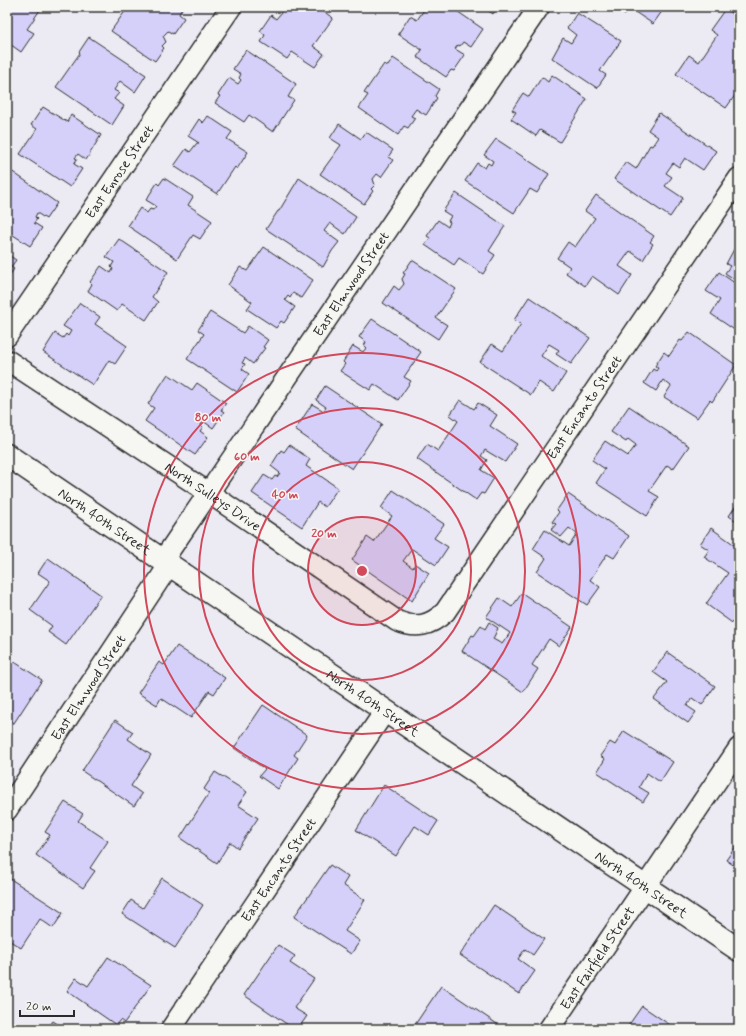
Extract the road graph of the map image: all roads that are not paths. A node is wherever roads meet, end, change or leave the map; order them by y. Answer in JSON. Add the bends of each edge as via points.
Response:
{"nodes":[{"id":1,"x":231,"y":7,"type":"edge"},
{"id":2,"x":539,"y":7,"type":"edge"},
{"id":3,"x":739,"y":178,"type":"edge"},
{"id":4,"x":7,"y":336,"type":"edge"},
{"id":5,"x":7,"y":360,"type":"edge"},
{"id":6,"x":7,"y":456,"type":"edge"},
{"id":7,"x":209,"y":493,"type":"junction"},
{"id":8,"x":166,"y":562,"type":"junction"},
{"id":9,"x":420,"y":626,"type":"joint"},
{"id":10,"x":385,"y":711,"type":"junction"},
{"id":11,"x":739,"y":748,"type":"edge"},
{"id":12,"x":7,"y":810,"type":"edge"},
{"id":13,"x":646,"y":887,"type":"junction"},
{"id":14,"x":739,"y":950,"type":"edge"},
{"id":15,"x":171,"y":1029,"type":"edge"},
{"id":16,"x":549,"y":1029,"type":"edge"}],
"edges":[{"from":1,"to":4,"type":"street","name":"East Enrose Street"},
{"from":2,"to":7,"type":"street","name":"East Elmwood Street"},
{"from":3,"to":9,"type":"street","name":"East Encanto Street","via":[[445,612],[432,622]]},
{"from":5,"to":7,"type":"street","name":"North Sulleys Drive"},
{"from":6,"to":8,"type":"street","name":"North 40th Street"},
{"from":7,"to":8,"type":"street","name":"East Elmwood Street"},
{"from":7,"to":9,"type":"street","name":"North Sulleys Drive","via":[[397,620],[412,626]]},
{"from":8,"to":10,"type":"street","name":"North 40th Street"},
{"from":8,"to":12,"type":"street","name":"East Elmwood Street"},
{"from":10,"to":13,"type":"street","name":"North 40th Street"},
{"from":10,"to":15,"type":"street","name":"East Encanto Street"},
{"from":11,"to":13,"type":"street","name":"East Fairfield Street"},
{"from":13,"to":14,"type":"street","name":"North 40th Street"},
{"from":13,"to":16,"type":"street","name":"East Fairfield Street"}]}
